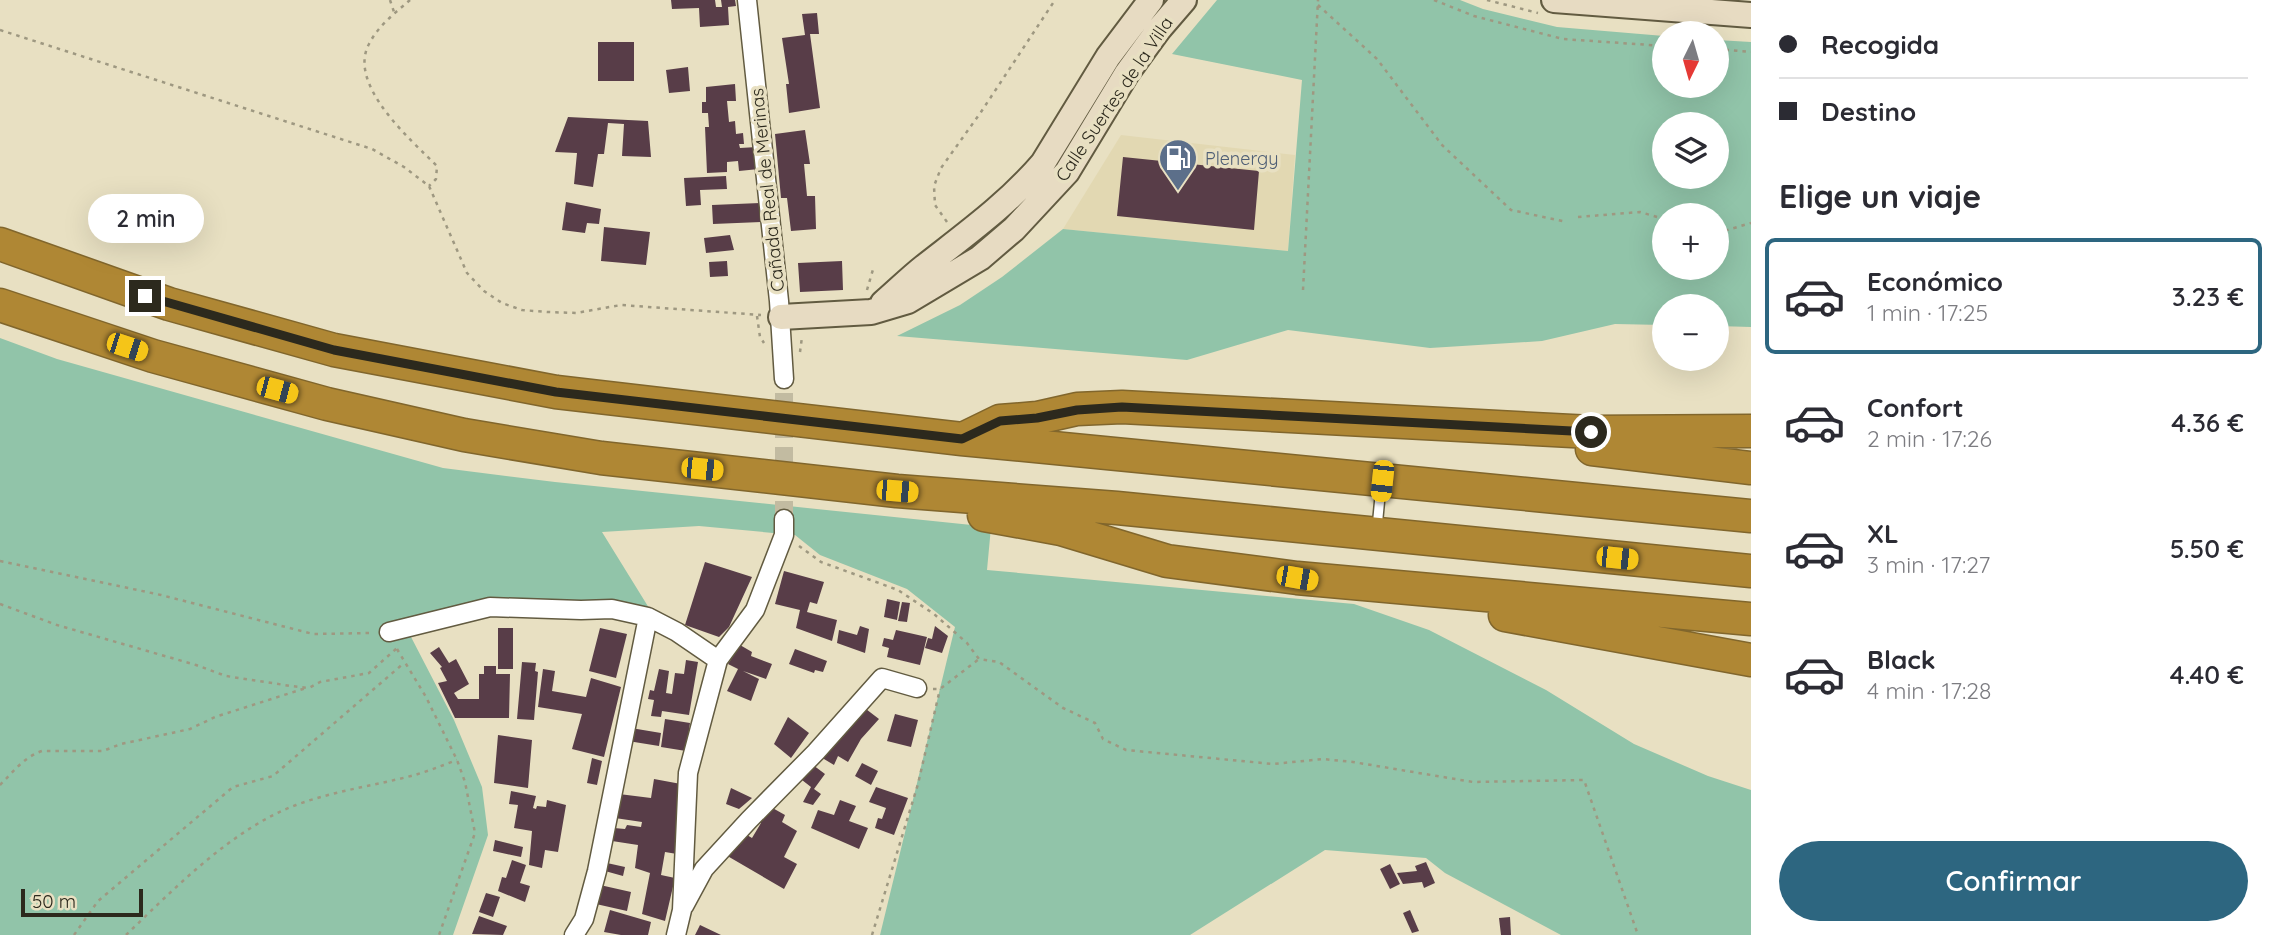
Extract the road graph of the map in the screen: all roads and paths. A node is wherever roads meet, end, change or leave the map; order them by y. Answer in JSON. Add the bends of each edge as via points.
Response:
{"nodes":[{"id":1,"x":390,"y":0,"type":"edge"},
{"id":2,"x":410,"y":0,"type":"edge"},
{"id":3,"x":747,"y":0,"type":"edge"},
{"id":4,"x":1055,"y":0,"type":"edge"},
{"id":5,"x":1151,"y":0,"type":"edge"},
{"id":6,"x":1184,"y":0,"type":"edge"},
{"id":7,"x":1318,"y":0,"type":"edge"},
{"id":8,"x":1434,"y":0,"type":"edge"},
{"id":9,"x":1554,"y":0,"type":"edge"},
{"id":10,"x":1318,"y":5,"type":"junction"},
{"id":11,"x":394,"y":12,"type":"junction"},
{"id":12,"x":1751,"y":15,"type":"edge"},
{"id":13,"x":0,"y":30,"type":"edge"},
{"id":14,"x":1652,"y":45,"type":"edge"},
{"id":15,"x":1729,"y":51,"type":"edge"},
{"id":16,"x":1751,"y":52,"type":"edge"},
{"id":17,"x":429,"y":186,"type":"junction"},
{"id":18,"x":1652,"y":216,"type":"edge"},
{"id":19,"x":1578,"y":217,"type":"dead end"},
{"id":20,"x":1567,"y":222,"type":"dead end"},
{"id":21,"x":1751,"y":223,"type":"edge"},
{"id":22,"x":949,"y":225,"type":"dead end"},
{"id":23,"x":1729,"y":229,"type":"edge"},
{"id":24,"x":0,"y":244,"type":"edge"},
{"id":25,"x":1303,"y":290,"type":"dead end"},
{"id":26,"x":0,"y":305,"type":"edge"},
{"id":27,"x":871,"y":312,"type":"junction"},
{"id":28,"x":780,"y":317,"type":"junction"},
{"id":29,"x":784,"y":379,"type":"tunnel mouth"},
{"id":30,"x":1271,"y":415,"type":"junction"},
{"id":31,"x":1751,"y":431,"type":"edge"},
{"id":32,"x":962,"y":439,"type":"junction"},
{"id":33,"x":1751,"y":468,"type":"edge"},
{"id":34,"x":1382,"y":481,"type":"junction"},
{"id":35,"x":897,"y":491,"type":"junction"},
{"id":36,"x":1751,"y":516,"type":"edge"},
{"id":37,"x":784,"y":527,"type":"joint"},
{"id":38,"x":1377,"y":533,"type":"junction"},
{"id":39,"x":0,"y":561,"type":"edge"},
{"id":40,"x":1751,"y":571,"type":"edge"},
{"id":41,"x":1297,"y":578,"type":"junction"},
{"id":42,"x":0,"y":604,"type":"edge"},
{"id":43,"x":648,"y":617,"type":"junction"},
{"id":44,"x":1751,"y":619,"type":"edge"},
{"id":45,"x":393,"y":640,"type":"junction"},
{"id":46,"x":979,"y":659,"type":"junction"},
{"id":47,"x":718,"y":660,"type":"junction"},
{"id":48,"x":1751,"y":660,"type":"edge"},
{"id":49,"x":404,"y":663,"type":"junction"},
{"id":50,"x":309,"y":688,"type":"junction"},
{"id":51,"x":917,"y":688,"type":"joint"},
{"id":52,"x":940,"y":689,"type":"junction"},
{"id":53,"x":457,"y":760,"type":"junction"},
{"id":54,"x":0,"y":785,"type":"edge"},
{"id":55,"x":682,"y":910,"type":"junction"},
{"id":56,"x":74,"y":935,"type":"edge"},
{"id":57,"x":126,"y":935,"type":"edge"},
{"id":58,"x":439,"y":935,"type":"edge"},
{"id":59,"x":574,"y":935,"type":"edge"},
{"id":60,"x":676,"y":935,"type":"edge"},
{"id":61,"x":872,"y":935,"type":"edge"},
{"id":62,"x":1637,"y":935,"type":"edge"}],
"edges":[{"from":1,"to":11,"type":"path"},
{"from":2,"to":11,"type":"path"},
{"from":3,"to":28,"type":"street","name":"Cañada Real de Merinas"},
{"from":4,"to":22,"type":"path","via":[[941,168],[934,186],[934,205]]},
{"from":5,"to":27,"type":"main road","name":"Calle Suertes de la Villa","via":[[1108,57],[1030,178]]},
{"from":6,"to":27,"type":"main road","name":"Calle Suertes de la Villa","via":[[1127,73],[1067,172],[1014,229],[936,285],[908,301]]},
{"from":7,"to":10,"type":"path"},
{"from":8,"to":14,"type":"path","via":[[1474,16],[1563,38]]},
{"from":9,"to":12,"type":"main road"},
{"from":10,"to":20,"type":"path","via":[[1377,59],[1442,145],[1511,209]]},
{"from":10,"to":25,"type":"path"},
{"from":11,"to":17,"type":"path","via":[[367,46],[363,66],[367,81],[399,129],[437,166],[436,179]]},
{"from":13,"to":17,"type":"path","via":[[372,149]]},
{"from":15,"to":16,"type":"path"},
{"from":17,"to":28,"type":"path","via":[[467,273],[502,303],[522,310],[576,313],[621,305]]},
{"from":18,"to":19,"type":"path","via":[[1640,212]]},
{"from":21,"to":23,"type":"path"},
{"from":24,"to":32,"type":"highway","via":[[169,304],[334,350],[556,392]]},
{"from":26,"to":35,"type":"highway","via":[[166,360],[464,435],[601,458]]},
{"from":27,"to":28,"type":"main road","name":"Calle Suertes de la Villa"},
{"from":28,"to":29,"type":"street","name":"Cañada Real de Merinas"},
{"from":30,"to":31,"type":"highway","via":[[1591,432]]},
{"from":30,"to":32,"type":"highway","via":[[1122,407],[1077,410],[1000,421]]},
{"from":30,"to":33,"type":"highway"},
{"from":32,"to":34,"type":"highway"},
{"from":34,"to":36,"type":"highway"},
{"from":34,"to":38,"type":"lane"},
{"from":35,"to":38,"type":"highway"},
{"from":35,"to":41,"type":"highway","via":[[980,515],[1061,529],[1167,561]]},
{"from":37,"to":46,"type":"path","via":[[821,562],[898,590],[934,614]]},
{"from":37,"to":47,"type":"street","via":[[755,610]]},
{"from":38,"to":40,"type":"highway"},
{"from":39,"to":45,"type":"path","via":[[313,634]]},
{"from":41,"to":44,"type":"highway"},
{"from":41,"to":48,"type":"highway"},
{"from":42,"to":50,"type":"path","via":[[226,676]]},
{"from":43,"to":45,"type":"street","via":[[612,609],[490,607]]},
{"from":43,"to":47,"type":"street"},
{"from":43,"to":59,"type":"street","via":[[597,871],[584,919]]},
{"from":45,"to":49,"type":"path"},
{"from":45,"to":50,"type":"path","via":[[369,673]]},
{"from":46,"to":52,"type":"path"},
{"from":46,"to":62,"type":"path","via":[[999,662],[1063,708],[1095,723],[1103,739],[1126,750],[1273,764],[1323,759],[1474,782],[1584,780]]},
{"from":47,"to":55,"type":"street","via":[[688,773]]},
{"from":49,"to":53,"type":"path"},
{"from":49,"to":56,"type":"path","via":[[273,776],[233,788],[98,901]]},
{"from":50,"to":54,"type":"path","via":[[190,729],[103,751],[32,754]]},
{"from":51,"to":52,"type":"path"},
{"from":51,"to":55,"type":"street","via":[[882,678],[704,869]]},
{"from":52,"to":61,"type":"path","via":[[918,784]]},
{"from":53,"to":57,"type":"path","via":[[413,776],[351,788],[253,825]]},
{"from":53,"to":58,"type":"path","via":[[475,833]]},
{"from":55,"to":60,"type":"street"}]}
